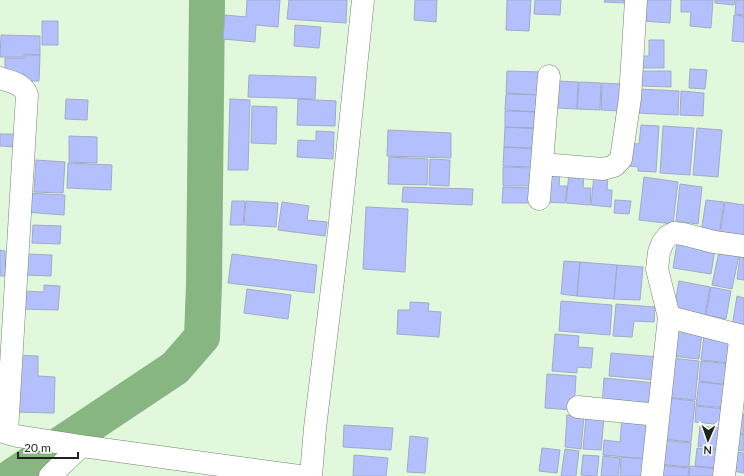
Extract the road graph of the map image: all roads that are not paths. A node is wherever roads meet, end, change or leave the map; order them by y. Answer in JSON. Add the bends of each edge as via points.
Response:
{"nodes":[{"id":1,"x":363,"y":0,"type":"edge"},
{"id":2,"x":636,"y":0,"type":"edge"},
{"id":3,"x":550,"y":76,"type":"dead end"},
{"id":4,"x":0,"y":78,"type":"edge"},
{"id":5,"x":542,"y":164,"type":"junction"},
{"id":6,"x":539,"y":198,"type":"dead end"},
{"id":7,"x":744,"y":246,"type":"edge"},
{"id":8,"x":668,"y":317,"type":"junction"},
{"id":9,"x":743,"y":336,"type":"edge"},
{"id":10,"x":578,"y":407,"type":"dead end"},
{"id":11,"x":658,"y":415,"type":"junction"},
{"id":12,"x":6,"y":436,"type":"edge"},
{"id":13,"x":68,"y":444,"type":"junction"},
{"id":14,"x":50,"y":476,"type":"edge"},
{"id":15,"x":299,"y":476,"type":"edge"},
{"id":16,"x":312,"y":476,"type":"edge"},
{"id":17,"x":652,"y":476,"type":"edge"},
{"id":18,"x":724,"y":476,"type":"edge"}],
"edges":[{"from":1,"to":16,"type":"street","via":[[315,428]]},
{"from":2,"to":5,"type":"street","via":[[630,98],[621,159],[614,166],[603,169]]},
{"from":3,"to":5,"type":"street"},
{"from":4,"to":12,"type":"street","via":[[22,87],[27,95]]},
{"from":5,"to":6,"type":"street"},
{"from":7,"to":8,"type":"street","via":[[683,234],[674,233],[668,236],[659,252],[657,269]]},
{"from":8,"to":9,"type":"street"},
{"from":8,"to":11,"type":"street"},
{"from":9,"to":18,"type":"street","via":[[740,340],[734,382]]},
{"from":10,"to":11,"type":"street"},
{"from":11,"to":17,"type":"street"},
{"from":12,"to":13,"type":"street"},
{"from":13,"to":14,"type":"street"},
{"from":13,"to":15,"type":"street"}]}
